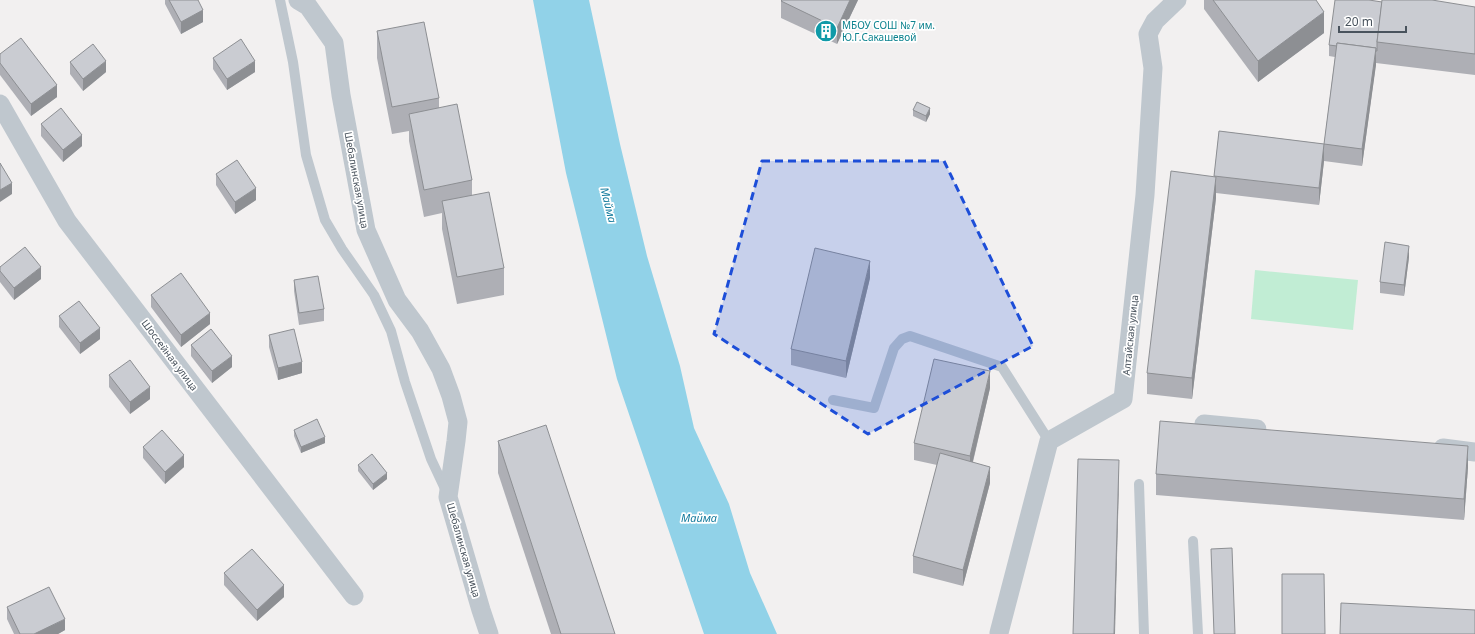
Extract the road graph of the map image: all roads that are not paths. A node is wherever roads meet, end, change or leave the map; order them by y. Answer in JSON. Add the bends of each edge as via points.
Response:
{"nodes":[{"id":1,"x":280,"y":0,"type":"edge"},
{"id":2,"x":298,"y":0,"type":"edge"},
{"id":3,"x":1177,"y":0,"type":"edge"},
{"id":4,"x":0,"y":104,"type":"edge"},
{"id":5,"x":833,"y":400,"type":"dead end"},
{"id":6,"x":1204,"y":424,"type":"edge"},
{"id":7,"x":1274,"y":431,"type":"edge"},
{"id":8,"x":1049,"y":441,"type":"junction"},
{"id":9,"x":1429,"y":447,"type":"edge"},
{"id":10,"x":1475,"y":452,"type":"edge"},
{"id":11,"x":1140,"y":484,"type":"dead end"},
{"id":12,"x":448,"y":497,"type":"junction"},
{"id":13,"x":1193,"y":542,"type":"dead end"},
{"id":14,"x":354,"y":596,"type":"dead end"},
{"id":15,"x":999,"y":633,"type":"dead end"},
{"id":16,"x":489,"y":634,"type":"edge"},
{"id":17,"x":1144,"y":634,"type":"edge"},
{"id":18,"x":1198,"y":634,"type":"edge"}],
"edges":[{"from":1,"to":12,"type":"lane","via":[[293,62],[306,155],[325,220],[374,295],[391,331],[431,459]]},
{"from":2,"to":12,"type":"street","name":"Шебалинская улица","via":[[308,6],[334,43],[366,230],[396,300],[420,331],[441,369],[451,396],[458,422]]},
{"from":3,"to":8,"type":"street","name":"Алтайская улица","via":[[1155,21],[1148,34],[1152,68],[1145,195],[1123,399]]},
{"from":4,"to":14,"type":"street","name":"Шоссейная улица","via":[[67,221]]},
{"from":5,"to":8,"type":"lane","via":[[874,408],[894,348],[902,339],[910,336],[1002,367]]},
{"from":6,"to":7,"type":"street"},
{"from":8,"to":15,"type":"street"},
{"from":9,"to":10,"type":"street"},
{"from":11,"to":17,"type":"lane"},
{"from":12,"to":16,"type":"street","name":"Шебалинская улица"},
{"from":13,"to":18,"type":"lane"}]}
